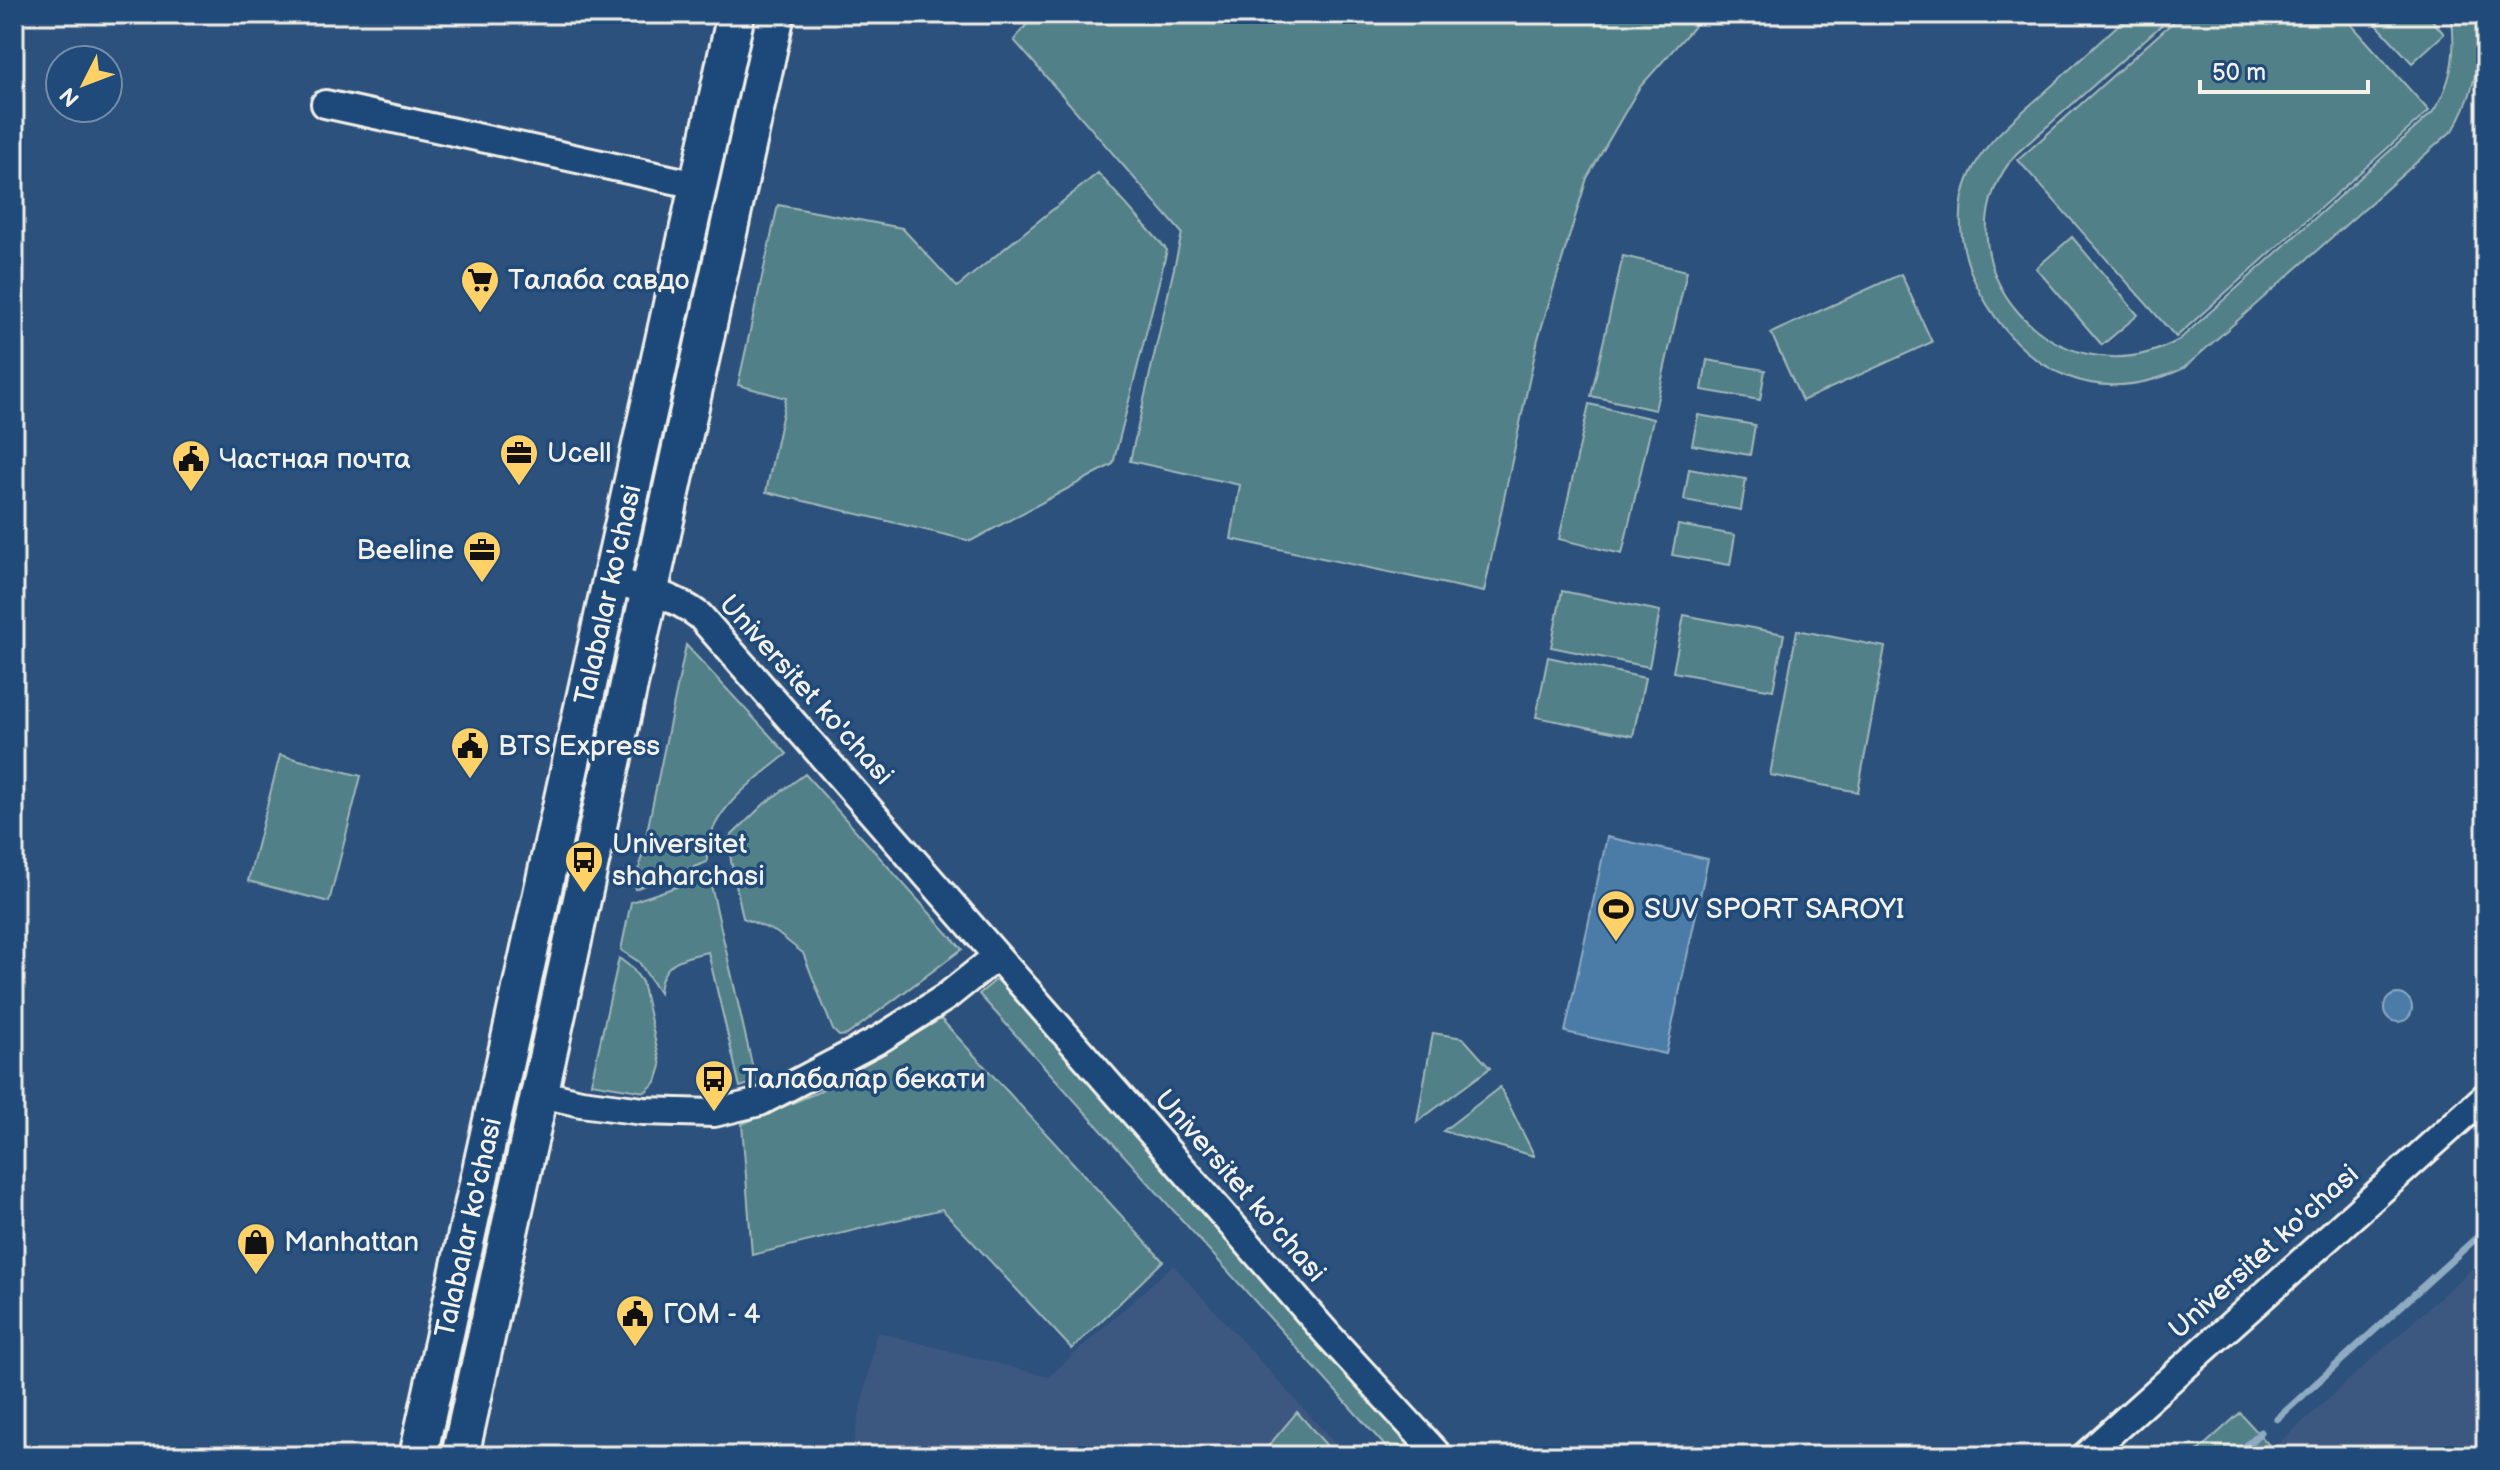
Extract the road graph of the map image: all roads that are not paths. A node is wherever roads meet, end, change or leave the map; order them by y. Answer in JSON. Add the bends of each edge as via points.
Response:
{"nodes":[{"id":1,"x":736,"y":14,"type":"edge"},
{"id":2,"x":776,"y":14,"type":"edge"},
{"id":3,"x":325,"y":104,"type":"dead end"},
{"id":4,"x":697,"y":185,"type":"junction"},
{"id":5,"x":611,"y":581,"type":"junction"},
{"id":6,"x":650,"y":590,"type":"junction"},
{"id":7,"x":997,"y":956,"type":"junction"},
{"id":8,"x":538,"y":1093,"type":"junction"},
{"id":9,"x":2486,"y":1096,"type":"edge"},
{"id":10,"x":431,"y":1396,"type":"junction"},
{"id":11,"x":472,"y":1404,"type":"junction"},
{"id":12,"x":418,"y":1456,"type":"edge"},
{"id":13,"x":460,"y":1456,"type":"edge"},
{"id":14,"x":1439,"y":1456,"type":"edge"},
{"id":15,"x":2085,"y":1456,"type":"edge"}],
"edges":[{"from":1,"to":4,"type":"main road","name":"Talabalar ko'chasi"},
{"from":2,"to":6,"type":"main road","name":"Talabalar ko'chasi"},
{"from":3,"to":4,"type":"street"},
{"from":4,"to":5,"type":"main road","name":"Talabalar ko'chasi"},
{"from":5,"to":6,"type":"street","name":"Universitet ko'chasi"},
{"from":5,"to":10,"type":"main road","name":"Talabalar ko'chasi"},
{"from":6,"to":7,"type":"street","name":"Universitet ko'chasi","via":[[700,616]]},
{"from":6,"to":8,"type":"main road","name":"Talabalar ko'chasi"},
{"from":7,"to":8,"type":"street","via":[[880,1039],[760,1102],[714,1113],[643,1111]]},
{"from":7,"to":14,"type":"street","name":"Universitet ko'chasi"},
{"from":8,"to":11,"type":"main road","name":"Talabalar ko'chasi"},
{"from":9,"to":15,"type":"street","name":"Universitet ko'chasi"},
{"from":10,"to":11,"type":"main road"},
{"from":10,"to":12,"type":"main road","name":"Talabalar ko'chasi"},
{"from":11,"to":13,"type":"main road","name":"Talabalar ko'chasi"}]}
